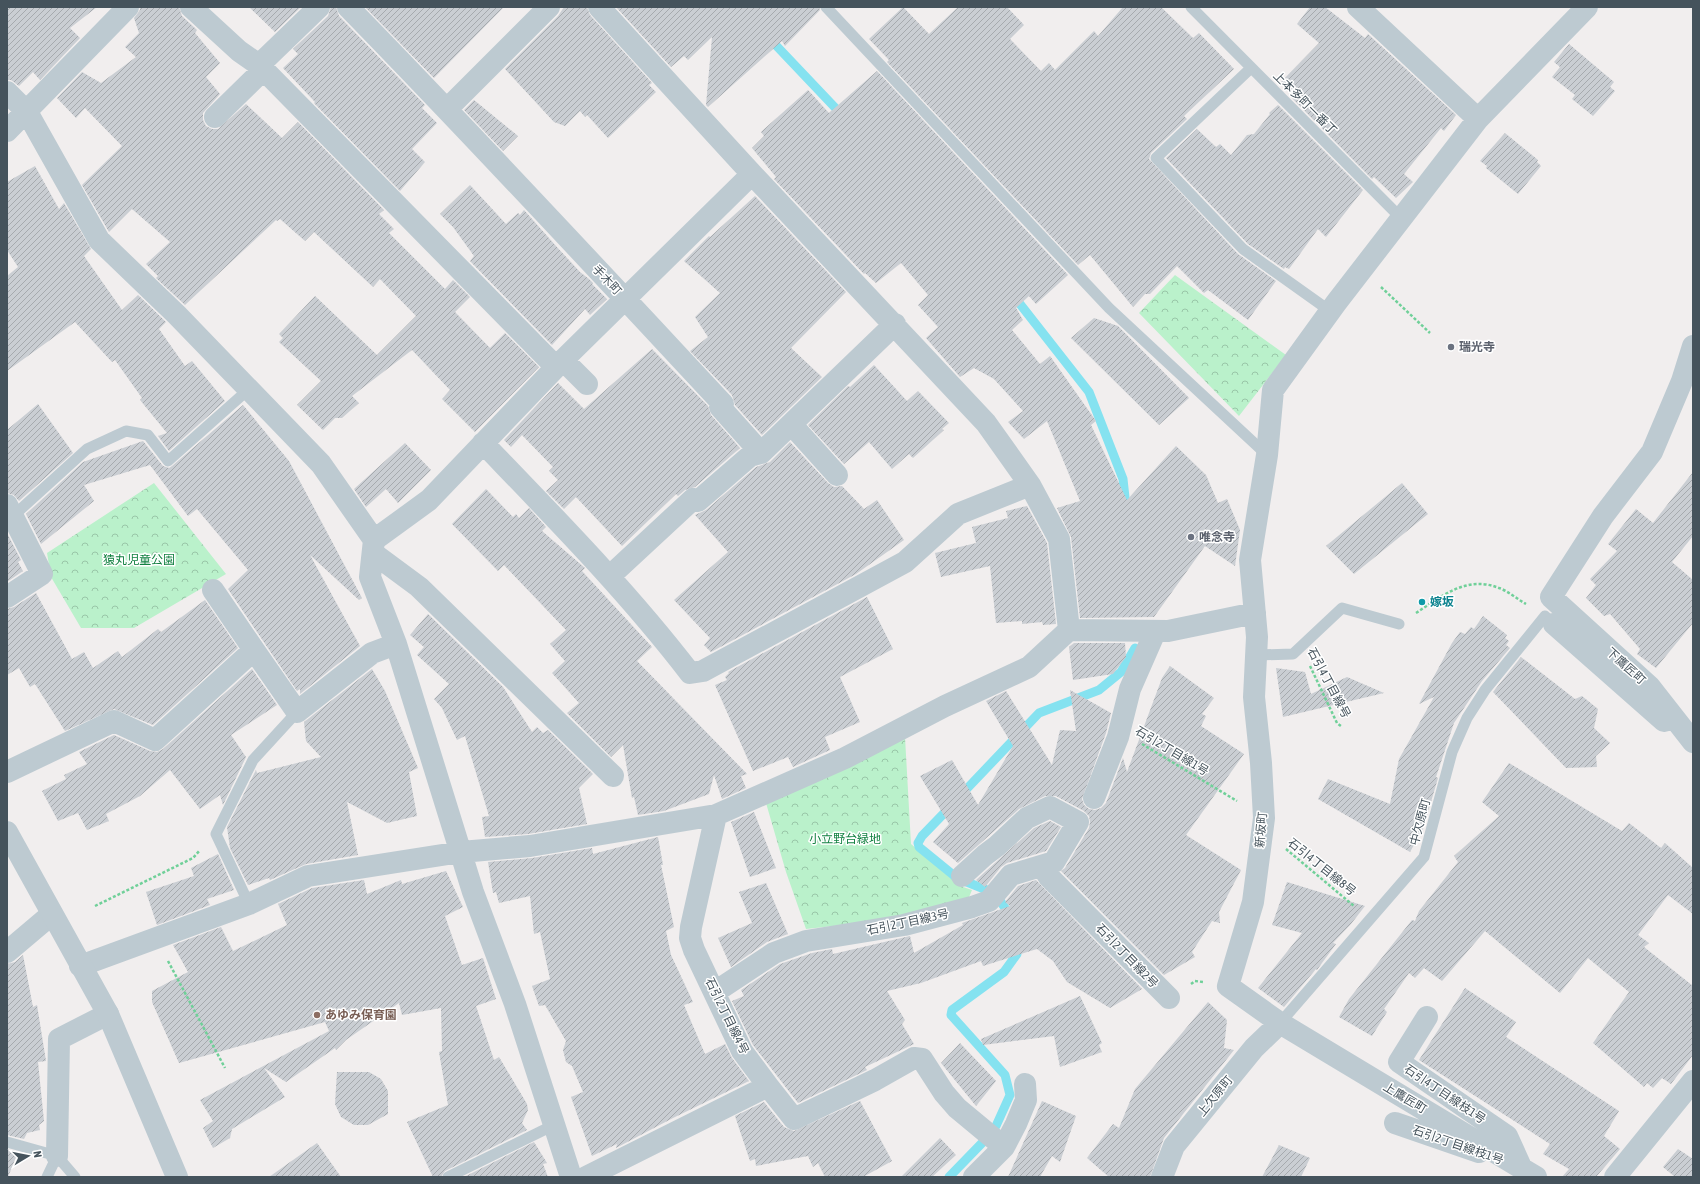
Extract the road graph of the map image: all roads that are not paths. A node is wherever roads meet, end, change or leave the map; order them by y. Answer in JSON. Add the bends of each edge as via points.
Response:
{"nodes":[{"id":1,"x":128,"y":7,"type":"edge"},
{"id":2,"x":191,"y":7,"type":"edge"},
{"id":3,"x":319,"y":7,"type":"edge"},
{"id":4,"x":348,"y":7,"type":"edge"},
{"id":5,"x":549,"y":7,"type":"edge"},
{"id":6,"x":599,"y":7,"type":"edge"},
{"id":7,"x":826,"y":7,"type":"edge"},
{"id":8,"x":1191,"y":7,"type":"edge"},
{"id":9,"x":1358,"y":7,"type":"edge"},
{"id":10,"x":1587,"y":7,"type":"edge"},
{"id":11,"x":262,"y":67,"type":"junction"},
{"id":12,"x":1251,"y":68,"type":"junction"},
{"id":13,"x":7,"y":92,"type":"edge"},
{"id":14,"x":447,"y":109,"type":"junction"},
{"id":15,"x":27,"y":112,"type":"junction"},
{"id":16,"x":215,"y":117,"type":"dead end"},
{"id":17,"x":1478,"y":119,"type":"junction"},
{"id":18,"x":7,"y":131,"type":"edge"},
{"id":19,"x":752,"y":174,"type":"junction"},
{"id":20,"x":1401,"y":218,"type":"junction"},
{"id":21,"x":625,"y":299,"type":"junction"},
{"id":22,"x":1330,"y":311,"type":"junction"},
{"id":23,"x":895,"y":324,"type":"junction"},
{"id":24,"x":1693,"y":346,"type":"edge"},
{"id":25,"x":559,"y":363,"type":"junction"},
{"id":26,"x":586,"y":384,"type":"dead end"},
{"id":27,"x":1688,"y":385,"type":"edge"},
{"id":28,"x":249,"y":388,"type":"junction"},
{"id":29,"x":792,"y":425,"type":"junction"},
{"id":30,"x":484,"y":443,"type":"junction"},
{"id":31,"x":761,"y":453,"type":"junction"},
{"id":32,"x":1267,"y":455,"type":"junction"},
{"id":33,"x":837,"y":475,"type":"dead end"},
{"id":34,"x":1030,"y":485,"type":"junction"},
{"id":35,"x":10,"y":511,"type":"edge"},
{"id":36,"x":374,"y":546,"type":"junction"},
{"id":37,"x":610,"y":576,"type":"junction"},
{"id":38,"x":213,"y":590,"type":"dead end"},
{"id":39,"x":7,"y":597,"type":"edge"},
{"id":40,"x":1550,"y":612,"type":"junction"},
{"id":41,"x":1256,"y":613,"type":"junction"},
{"id":42,"x":1399,"y":624,"type":"road end"},
{"id":43,"x":1069,"y":630,"type":"junction"},
{"id":44,"x":1155,"y":632,"type":"junction"},
{"id":45,"x":396,"y":644,"type":"junction"},
{"id":46,"x":254,"y":650,"type":"junction"},
{"id":47,"x":1257,"y":655,"type":"junction"},
{"id":48,"x":297,"y":712,"type":"junction"},
{"id":49,"x":1693,"y":742,"type":"edge"},
{"id":50,"x":1693,"y":747,"type":"edge"},
{"id":51,"x":7,"y":772,"type":"edge"},
{"id":52,"x":613,"y":776,"type":"dead end"},
{"id":53,"x":1094,"y":798,"type":"dead end"},
{"id":54,"x":716,"y":815,"type":"junction"},
{"id":55,"x":7,"y":832,"type":"edge"},
{"id":56,"x":461,"y":852,"type":"junction"},
{"id":57,"x":1042,"y":866,"type":"junction"},
{"id":58,"x":962,"y":876,"type":"dead end"},
{"id":59,"x":249,"y":904,"type":"junction"},
{"id":60,"x":52,"y":914,"type":"junction"},
{"id":61,"x":7,"y":952,"type":"edge"},
{"id":62,"x":80,"y":966,"type":"junction"},
{"id":63,"x":715,"y":992,"type":"junction"},
{"id":64,"x":1169,"y":998,"type":"road end"},
{"id":65,"x":108,"y":1014,"type":"junction"},
{"id":66,"x":1427,"y":1017,"type":"dead end"},
{"id":67,"x":1278,"y":1021,"type":"junction"},
{"id":68,"x":1693,"y":1081,"type":"edge"},
{"id":69,"x":1025,"y":1084,"type":"dead end"},
{"id":70,"x":768,"y":1086,"type":"junction"},
{"id":71,"x":1395,"y":1123,"type":"dead end"},
{"id":72,"x":554,"y":1125,"type":"junction"},
{"id":73,"x":7,"y":1142,"type":"edge"},
{"id":74,"x":1004,"y":1147,"type":"junction"},
{"id":75,"x":57,"y":1156,"type":"junction"},
{"id":76,"x":1529,"y":1172,"type":"edge"},
{"id":77,"x":47,"y":1177,"type":"edge"},
{"id":78,"x":75,"y":1177,"type":"edge"},
{"id":79,"x":177,"y":1177,"type":"edge"},
{"id":80,"x":448,"y":1177,"type":"edge"},
{"id":81,"x":572,"y":1177,"type":"edge"},
{"id":82,"x":586,"y":1177,"type":"edge"},
{"id":83,"x":974,"y":1177,"type":"edge"},
{"id":84,"x":1162,"y":1177,"type":"edge"},
{"id":85,"x":1615,"y":1177,"type":"edge"}],
"edges":[{"from":1,"to":15,"type":"street"},
{"from":2,"to":11,"type":"street"},
{"from":3,"to":11,"type":"street"},
{"from":4,"to":14,"type":"street","name":"手木町"},
{"from":5,"to":14,"type":"street"},
{"from":6,"to":19,"type":"street"},
{"from":7,"to":32,"type":"lane","via":[[1109,308]]},
{"from":8,"to":12,"type":"lane","name":"上本多町一番丁"},
{"from":9,"to":17,"type":"street"},
{"from":10,"to":17,"type":"street","name":"新坂町"},
{"from":11,"to":16,"type":"street"},
{"from":11,"to":25,"type":"street"},
{"from":12,"to":20,"type":"lane","name":"上本多町一番丁"},
{"from":12,"to":22,"type":"lane","via":[[1156,158],[1243,249]]},
{"from":13,"to":15,"type":"street"},
{"from":14,"to":21,"type":"street","name":"手木町"},
{"from":15,"to":18,"type":"street"},
{"from":15,"to":28,"type":"street","via":[[99,240]]},
{"from":17,"to":20,"type":"street","name":"新坂町"},
{"from":19,"to":21,"type":"street"},
{"from":19,"to":23,"type":"street"},
{"from":20,"to":22,"type":"street","name":"新坂町"},
{"from":21,"to":25,"type":"street"},
{"from":21,"to":31,"type":"street","name":"手木町","via":[[723,404],[720,407]]},
{"from":22,"to":32,"type":"street","name":"新坂町","via":[[1273,390]]},
{"from":23,"to":29,"type":"street"},
{"from":23,"to":34,"type":"street","via":[[986,423]]},
{"from":24,"to":27,"type":"street"},
{"from":25,"to":26,"type":"street"},
{"from":25,"to":30,"type":"street"},
{"from":27,"to":40,"type":"street","via":[[1652,452],[1604,516]]},
{"from":28,"to":35,"type":"lane","via":[[168,461],[148,435],[126,431],[87,449]]},
{"from":28,"to":36,"type":"street","via":[[321,464]]},
{"from":29,"to":31,"type":"street"},
{"from":29,"to":33,"type":"street"},
{"from":30,"to":36,"type":"street","via":[[429,500]]},
{"from":30,"to":37,"type":"street"},
{"from":31,"to":37,"type":"street","via":[[750,456],[698,501],[693,499]]},
{"from":32,"to":41,"type":"street","name":"新坂町","via":[[1250,560]]},
{"from":34,"to":37,"type":"street","via":[[958,514],[905,562],[703,671],[690,673]]},
{"from":34,"to":43,"type":"street","via":[[1059,539]]},
{"from":35,"to":39,"type":"street","via":[[42,574]]},
{"from":36,"to":45,"type":"street","via":[[370,577]]},
{"from":36,"to":52,"type":"street"},
{"from":38,"to":46,"type":"street"},
{"from":40,"to":49,"type":"street","name":"下鷹匠町","via":[[1650,687]]},
{"from":40,"to":50,"type":"street","name":"下鷹匠町"},
{"from":40,"to":67,"type":"lane","name":"中欠原町","via":[[1485,690],[1466,718],[1452,752],[1424,857]]},
{"from":41,"to":44,"type":"street"},
{"from":41,"to":47,"type":"street","name":"新坂町"},
{"from":42,"to":47,"type":"lane","via":[[1342,608],[1293,654]]},
{"from":43,"to":44,"type":"street"},
{"from":43,"to":54,"type":"street","via":[[1029,667],[945,706],[844,758]]},
{"from":44,"to":53,"type":"street","via":[[1130,689],[1120,730]]},
{"from":45,"to":48,"type":"street","via":[[372,653]]},
{"from":45,"to":56,"type":"street"},
{"from":46,"to":48,"type":"street"},
{"from":46,"to":51,"type":"street","via":[[155,740],[114,721]]},
{"from":47,"to":67,"type":"street","name":"新坂町","via":[[1254,697],[1264,818],[1253,902],[1228,986]]},
{"from":48,"to":59,"type":"lane","via":[[253,760],[216,834]]},
{"from":54,"to":56,"type":"street","via":[[530,846]]},
{"from":54,"to":63,"type":"street","name":"石引2丁目線4号","via":[[690,938]]},
{"from":55,"to":60,"type":"street"},
{"from":56,"to":59,"type":"street","via":[[308,876]]},
{"from":56,"to":72,"type":"street","via":[[473,892],[515,1004]]},
{"from":57,"to":58,"type":"street","name":"石引2丁目線3号","via":[[1054,862],[1078,822],[1050,807],[1027,818]]},
{"from":57,"to":63,"type":"street","name":"石引2丁目線3号","via":[[1011,875],[988,901],[972,907],[904,925],[806,941],[774,953]]},
{"from":57,"to":64,"type":"street","name":"石引2丁目線2号","via":[[1049,877]]},
{"from":59,"to":62,"type":"street"},
{"from":60,"to":61,"type":"street"},
{"from":60,"to":62,"type":"street"},
{"from":62,"to":65,"type":"street"},
{"from":63,"to":70,"type":"street","name":"石引2丁目線4号","via":[[742,1051]]},
{"from":65,"to":75,"type":"street","via":[[59,1039]]},
{"from":65,"to":79,"type":"street"},
{"from":66,"to":76,"type":"street","name":"石引4丁目線枝1号","via":[[1399,1062],[1507,1136]]},
{"from":67,"to":76,"type":"street","name":"上鷹匠町"},
{"from":67,"to":84,"type":"street","name":"上欠原町","via":[[1174,1146]]},
{"from":68,"to":85,"type":"street"},
{"from":69,"to":74,"type":"street","via":[[1026,1100]]},
{"from":70,"to":74,"type":"street","name":"石引2丁目線4号","via":[[794,1119],[914,1058],[922,1059],[957,1108]]},
{"from":70,"to":82,"type":"street"},
{"from":71,"to":76,"type":"street","name":"石引2丁目線枝1号"},
{"from":72,"to":80,"type":"lane"},
{"from":72,"to":81,"type":"street"},
{"from":73,"to":75,"type":"lane"},
{"from":74,"to":83,"type":"street"},
{"from":75,"to":77,"type":"lane"},
{"from":75,"to":78,"type":"lane"}]}
